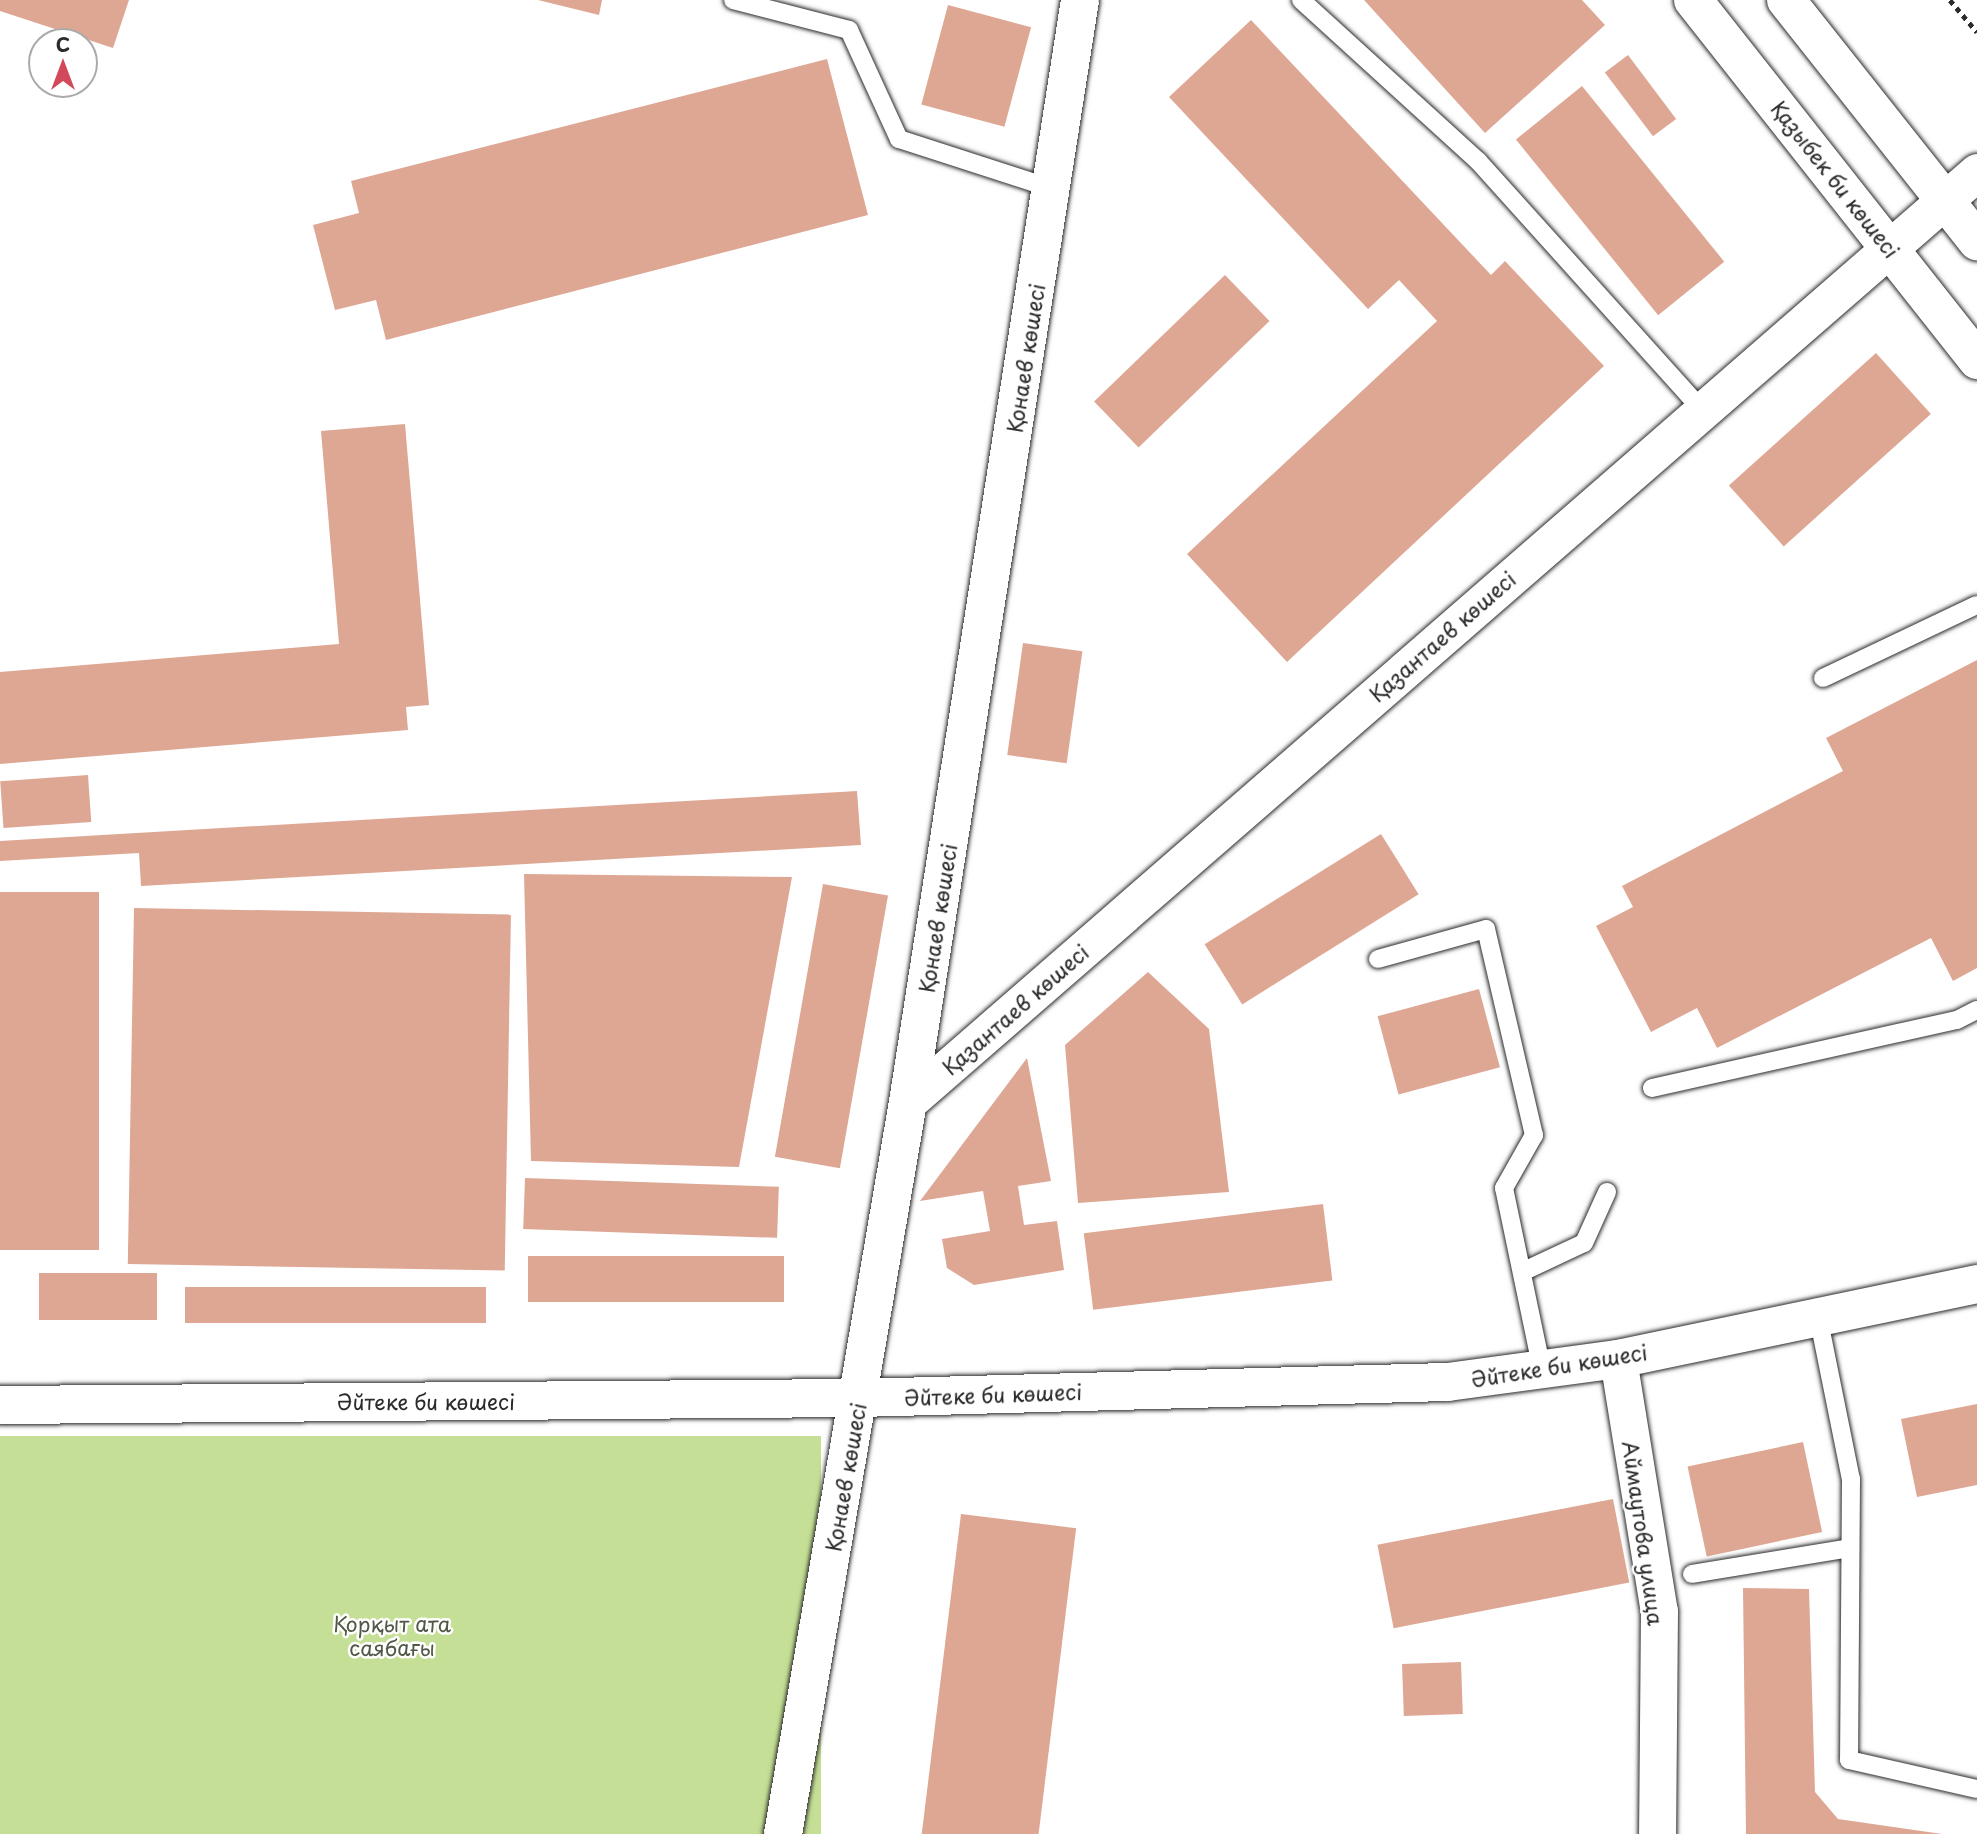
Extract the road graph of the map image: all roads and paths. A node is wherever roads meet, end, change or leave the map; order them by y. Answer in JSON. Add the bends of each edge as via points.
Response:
{"nodes":[{"id":1,"x":733,"y":0,"type":"edge"},
{"id":2,"x":1080,"y":0,"type":"edge"},
{"id":3,"x":1301,"y":0,"type":"edge"},
{"id":4,"x":1693,"y":0,"type":"edge"},
{"id":5,"x":1786,"y":0,"type":"edge"},
{"id":6,"x":1950,"y":0,"type":"edge"},
{"id":7,"x":1977,"y":32,"type":"edge"},
{"id":8,"x":1977,"y":172,"type":"edge"},
{"id":9,"x":1051,"y":188,"type":"junction"},
{"id":10,"x":1945,"y":200,"type":"junction"},
{"id":11,"x":1977,"y":241,"type":"edge"},
{"id":12,"x":1888,"y":246,"type":"junction"},
{"id":13,"x":1977,"y":360,"type":"edge"},
{"id":14,"x":1701,"y":409,"type":"junction"},
{"id":15,"x":1977,"y":605,"type":"edge"},
{"id":16,"x":1824,"y":678,"type":"dead end"},
{"id":17,"x":1378,"y":960,"type":"dead end"},
{"id":18,"x":1977,"y":1010,"type":"edge"},
{"id":19,"x":1652,"y":1087,"type":"dead end"},
{"id":20,"x":908,"y":1102,"type":"junction"},
{"id":21,"x":1607,"y":1192,"type":"dead end"},
{"id":22,"x":1522,"y":1272,"type":"junction"},
{"id":23,"x":1977,"y":1284,"type":"edge"},
{"id":24,"x":1818,"y":1317,"type":"junction"},
{"id":25,"x":1618,"y":1359,"type":"junction"},
{"id":26,"x":1542,"y":1370,"type":"junction"},
{"id":27,"x":859,"y":1398,"type":"junction"},
{"id":28,"x":0,"y":1405,"type":"edge"},
{"id":29,"x":1850,"y":1548,"type":"junction"},
{"id":30,"x":1692,"y":1574,"type":"dead end"},
{"id":31,"x":1977,"y":1788,"type":"edge"},
{"id":32,"x":783,"y":1834,"type":"edge"},
{"id":33,"x":1657,"y":1834,"type":"edge"}],
"edges":[{"from":1,"to":9,"type":"lane","via":[[849,30],[899,139]]},
{"from":2,"to":9,"type":"street","name":"Қонаев көшесі"},
{"from":3,"to":14,"type":"lane","via":[[1478,161]]},
{"from":4,"to":12,"type":"street","name":"Қазыбек би көшесі"},
{"from":5,"to":10,"type":"street"},
{"from":6,"to":7,"type":"path"},
{"from":8,"to":10,"type":"street","name":"Қазантаев көшесі"},
{"from":9,"to":20,"type":"street","name":"Қонаев көшесі"},
{"from":10,"to":11,"type":"street"},
{"from":10,"to":12,"type":"street","name":"Қазантаев көшесі"},
{"from":12,"to":13,"type":"street","name":"Қазыбек би көшесі"},
{"from":12,"to":14,"type":"street","name":"Қазантаев көшесі"},
{"from":14,"to":20,"type":"street","name":"Қазантаев көшесі"},
{"from":15,"to":16,"type":"lane"},
{"from":17,"to":22,"type":"lane","via":[[1486,929],[1534,1135],[1504,1188]]},
{"from":18,"to":19,"type":"lane","via":[[1957,1020]]},
{"from":20,"to":27,"type":"street","name":"Қонаев көшесі"},
{"from":21,"to":22,"type":"lane","via":[[1584,1242]]},
{"from":22,"to":26,"type":"lane"},
{"from":23,"to":24,"type":"street","name":"Әйтеке би көшесі"},
{"from":24,"to":25,"type":"street","name":"Әйтеке би көшесі"},
{"from":24,"to":29,"type":"lane","via":[[1851,1479]]},
{"from":25,"to":26,"type":"street","name":"Әйтеке би көшесі"},
{"from":25,"to":33,"type":"street","name":"Аймаутова улица","via":[[1659,1611]]},
{"from":26,"to":27,"type":"street","name":"Әйтеке би көшесі","via":[[1448,1382]]},
{"from":27,"to":28,"type":"street","name":"Әйтеке би көшесі"},
{"from":27,"to":32,"type":"street","name":"Қонаев көшесі"},
{"from":29,"to":30,"type":"lane"},
{"from":29,"to":31,"type":"lane","via":[[1849,1760]]}]}
